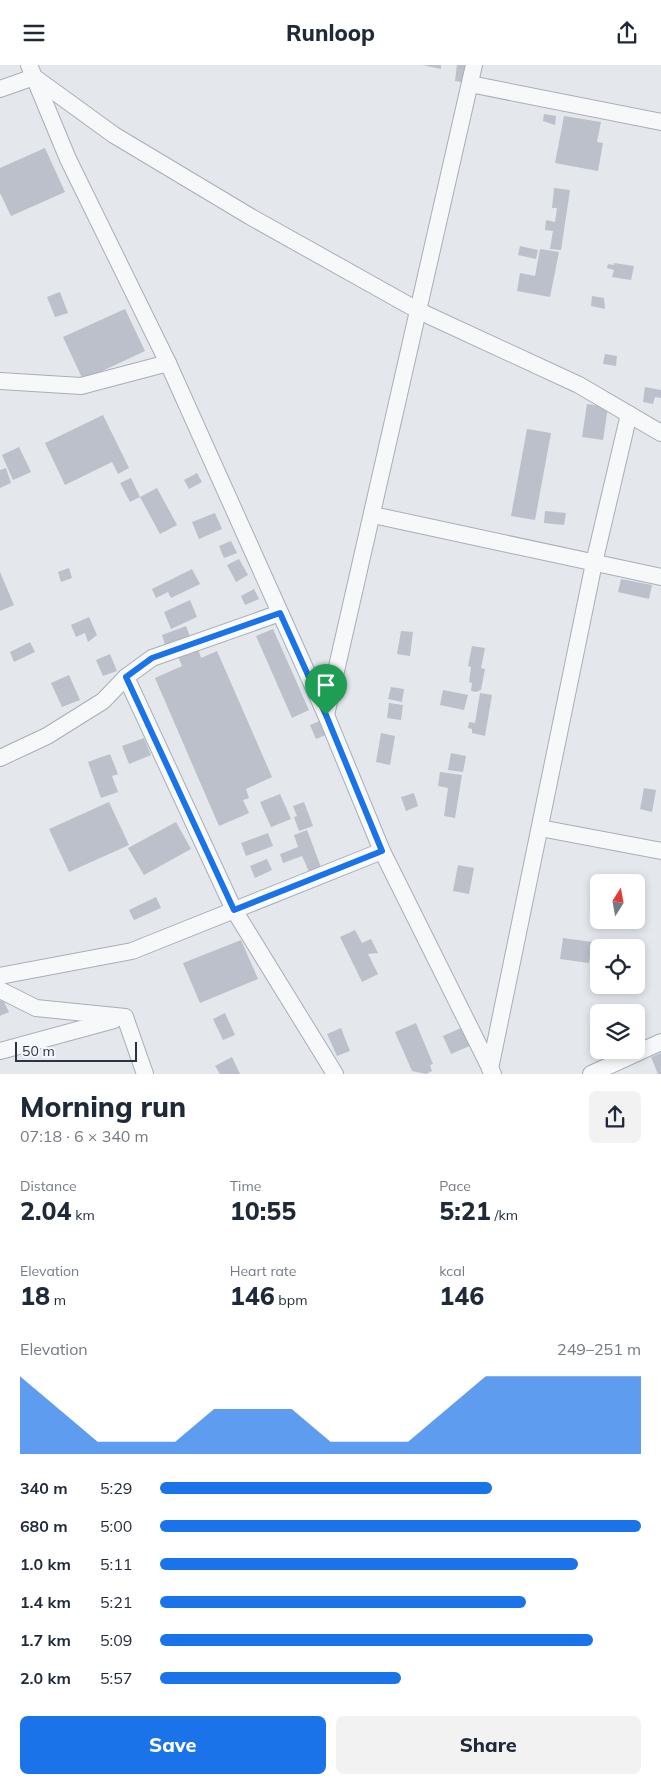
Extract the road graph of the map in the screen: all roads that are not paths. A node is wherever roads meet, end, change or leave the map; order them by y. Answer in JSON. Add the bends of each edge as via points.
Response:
{"nodes":[{"id":1,"x":474,"y":65,"type":"edge"},
{"id":2,"x":32,"y":71,"type":"edge"},
{"id":3,"x":470,"y":84,"type":"junction"},
{"id":4,"x":0,"y":89,"type":"edge"},
{"id":5,"x":661,"y":122,"type":"edge"},
{"id":6,"x":419,"y":311,"type":"junction"},
{"id":7,"x":168,"y":363,"type":"junction"},
{"id":8,"x":0,"y":381,"type":"edge"},
{"id":9,"x":629,"y":414,"type":"junction"},
{"id":10,"x":661,"y":433,"type":"edge"},
{"id":11,"x":373,"y":515,"type":"junction"},
{"id":12,"x":594,"y":563,"type":"junction"},
{"id":13,"x":661,"y":577,"type":"edge"},
{"id":14,"x":280,"y":613,"type":"junction"},
{"id":15,"x":126,"y":677,"type":"junction"},
{"id":16,"x":326,"y":715,"type":"junction"},
{"id":17,"x":0,"y":759,"type":"edge"},
{"id":18,"x":540,"y":828,"type":"junction"},
{"id":19,"x":382,"y":851,"type":"junction"},
{"id":20,"x":661,"y":851,"type":"edge"},
{"id":21,"x":234,"y":910,"type":"junction"},
{"id":22,"x":0,"y":976,"type":"edge"},
{"id":23,"x":0,"y":990,"type":"edge"},
{"id":24,"x":125,"y":1017,"type":"junction"},
{"id":25,"x":661,"y":1042,"type":"edge"},
{"id":26,"x":0,"y":1051,"type":"edge"},
{"id":27,"x":492,"y":1071,"type":"edge"},
{"id":28,"x":145,"y":1074,"type":"edge"},
{"id":29,"x":335,"y":1074,"type":"edge"},
{"id":30,"x":591,"y":1074,"type":"edge"}],
"edges":[{"from":1,"to":3,"type":"street"},
{"from":2,"to":4,"type":"street"},
{"from":2,"to":6,"type":"street","via":[[114,135],[251,217]]},
{"from":2,"to":7,"type":"street","via":[[68,159]]},
{"from":3,"to":5,"type":"street"},
{"from":3,"to":6,"type":"street"},
{"from":6,"to":9,"type":"street","via":[[579,385]]},
{"from":6,"to":11,"type":"street"},
{"from":7,"to":8,"type":"street","via":[[81,386]]},
{"from":7,"to":14,"type":"street"},
{"from":9,"to":10,"type":"street"},
{"from":9,"to":12,"type":"street"},
{"from":11,"to":12,"type":"street"},
{"from":11,"to":16,"type":"street"},
{"from":12,"to":13,"type":"street"},
{"from":12,"to":18,"type":"street"},
{"from":14,"to":15,"type":"street","via":[[152,658]]},
{"from":14,"to":16,"type":"street"},
{"from":15,"to":17,"type":"street","via":[[103,701],[47,736]]},
{"from":15,"to":21,"type":"street"},
{"from":16,"to":19,"type":"street"},
{"from":18,"to":20,"type":"street"},
{"from":18,"to":27,"type":"street"},
{"from":19,"to":21,"type":"street"},
{"from":19,"to":27,"type":"street"},
{"from":21,"to":22,"type":"street","via":[[132,951]]},
{"from":21,"to":29,"type":"street"},
{"from":23,"to":24,"type":"street","via":[[36,1009]]},
{"from":24,"to":26,"type":"street"},
{"from":24,"to":28,"type":"street"},
{"from":25,"to":30,"type":"street"}]}
